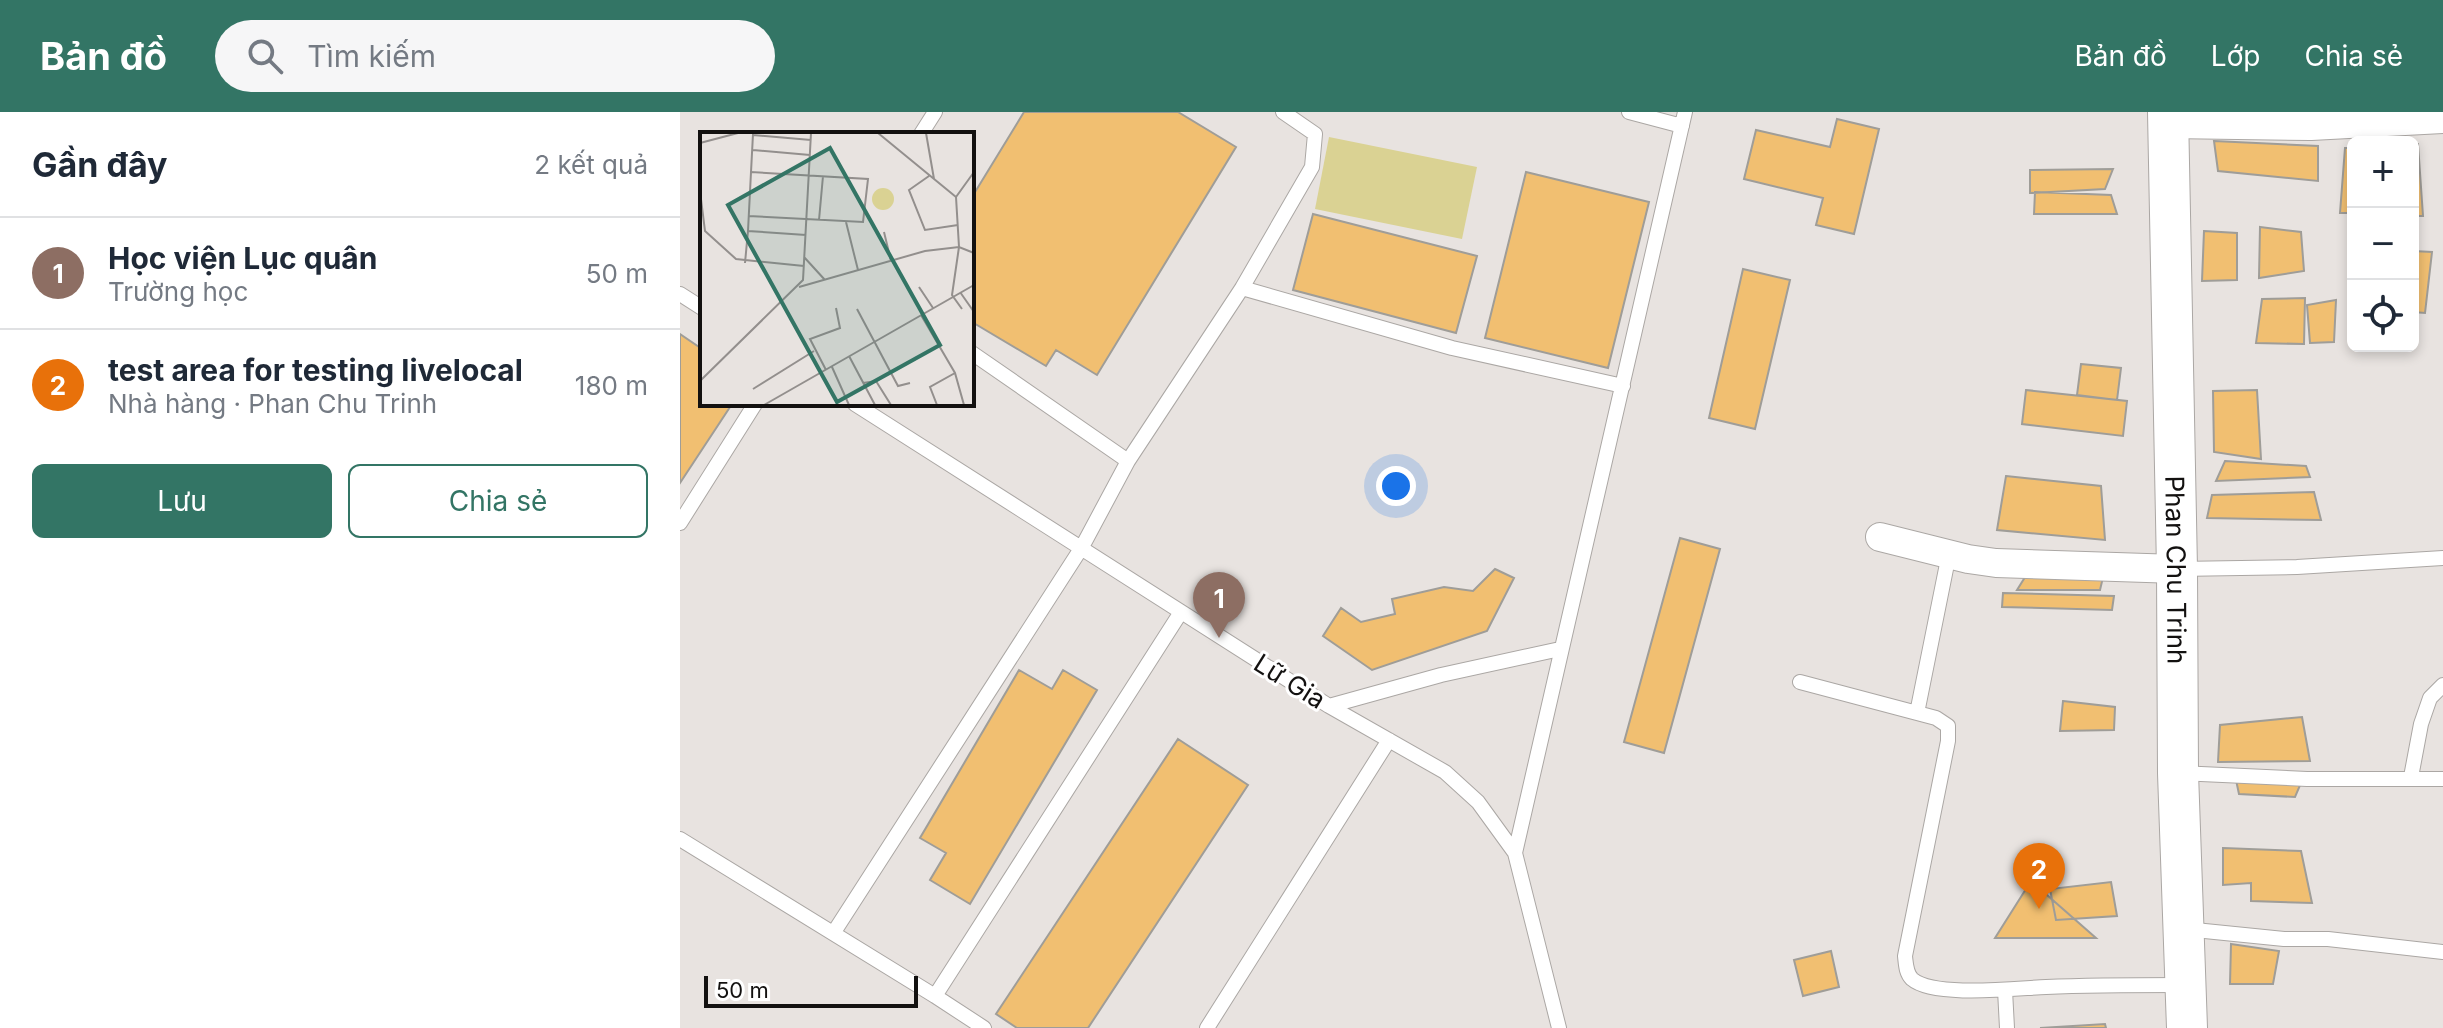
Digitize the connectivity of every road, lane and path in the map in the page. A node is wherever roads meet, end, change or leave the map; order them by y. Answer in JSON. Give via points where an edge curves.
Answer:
{"nodes":[{"id":1,"x":935,"y":112,"type":"edge"},
{"id":2,"x":1283,"y":112,"type":"edge"},
{"id":3,"x":1629,"y":112,"type":"edge"},
{"id":4,"x":2169,"y":118,"type":"edge"},
{"id":5,"x":1683,"y":119,"type":"edge"},
{"id":6,"x":2443,"y":119,"type":"edge"},
{"id":7,"x":922,"y":132,"type":"edge"},
{"id":8,"x":1242,"y":288,"type":"junction"},
{"id":9,"x":680,"y":294,"type":"edge"},
{"id":10,"x":700,"y":307,"type":"edge"},
{"id":11,"x":974,"y":354,"type":"edge"},
{"id":12,"x":1623,"y":386,"type":"junction"},
{"id":13,"x":754,"y":406,"type":"edge"},
{"id":14,"x":858,"y":406,"type":"edge"},
{"id":15,"x":1128,"y":461,"type":"junction"},
{"id":16,"x":680,"y":523,"type":"edge"},
{"id":17,"x":1880,"y":537,"type":"dead end"},
{"id":18,"x":1082,"y":547,"type":"junction"},
{"id":19,"x":1949,"y":554,"type":"junction"},
{"id":20,"x":2443,"y":558,"type":"edge"},
{"id":21,"x":2177,"y":569,"type":"junction"},
{"id":22,"x":1181,"y":612,"type":"junction"},
{"id":23,"x":1560,"y":649,"type":"junction"},
{"id":24,"x":1800,"y":682,"type":"dead end"},
{"id":25,"x":2443,"y":685,"type":"edge"},
{"id":26,"x":1329,"y":706,"type":"junction"},
{"id":27,"x":1917,"y":713,"type":"junction"},
{"id":28,"x":1389,"y":740,"type":"junction"},
{"id":29,"x":2178,"y":773,"type":"junction"},
{"id":30,"x":2411,"y":777,"type":"junction"},
{"id":31,"x":2443,"y":779,"type":"edge"},
{"id":32,"x":680,"y":839,"type":"edge"},
{"id":33,"x":1515,"y":853,"type":"junction"},
{"id":34,"x":2184,"y":929,"type":"junction"},
{"id":35,"x":834,"y":932,"type":"junction"},
{"id":36,"x":2443,"y":952,"type":"edge"},
{"id":37,"x":2187,"y":985,"type":"junction"},
{"id":38,"x":2005,"y":990,"type":"junction"},
{"id":39,"x":935,"y":996,"type":"junction"},
{"id":40,"x":984,"y":1028,"type":"edge"},
{"id":41,"x":1207,"y":1028,"type":"edge"},
{"id":42,"x":1559,"y":1028,"type":"edge"},
{"id":43,"x":2007,"y":1028,"type":"edge"},
{"id":44,"x":2187,"y":1028,"type":"edge"}],
"edges":[{"from":1,"to":7,"type":"lane"},
{"from":2,"to":8,"type":"lane","via":[[1315,134],[1312,167]]},
{"from":3,"to":5,"type":"lane"},
{"from":4,"to":6,"type":"street","via":[[2311,126]]},
{"from":4,"to":21,"type":"main road","name":"Phan Chu Trinh"},
{"from":5,"to":12,"type":"lane"},
{"from":8,"to":12,"type":"lane","via":[[1452,348]]},
{"from":8,"to":15,"type":"lane"},
{"from":9,"to":10,"type":"lane"},
{"from":11,"to":15,"type":"lane"},
{"from":12,"to":23,"type":"lane"},
{"from":13,"to":16,"type":"lane"},
{"from":14,"to":18,"type":"lane","name":"Lữ Gia"},
{"from":15,"to":18,"type":"lane"},
{"from":17,"to":19,"type":"street"},
{"from":18,"to":22,"type":"lane","name":"Lữ Gia"},
{"from":18,"to":35,"type":"lane"},
{"from":19,"to":21,"type":"street","via":[[1996,563]]},
{"from":19,"to":27,"type":"lane"},
{"from":20,"to":21,"type":"lane"},
{"from":21,"to":29,"type":"main road","name":"Phan Chu Trinh"},
{"from":22,"to":26,"type":"lane","name":"Lữ Gia"},
{"from":22,"to":39,"type":"lane"},
{"from":23,"to":26,"type":"lane"},
{"from":23,"to":33,"type":"lane"},
{"from":24,"to":27,"type":"lane"},
{"from":25,"to":30,"type":"lane","via":[[2430,698]]},
{"from":26,"to":28,"type":"lane","name":"Lữ Gia"},
{"from":27,"to":38,"type":"lane","via":[[1936,718],[1949,731],[1906,970],[1926,986]]},
{"from":28,"to":33,"type":"lane","name":"Lữ Gia","via":[[1445,772],[1478,802]]},
{"from":28,"to":41,"type":"lane"},
{"from":29,"to":30,"type":"lane"},
{"from":29,"to":34,"type":"main road","name":"Phan Chu Trinh"},
{"from":30,"to":31,"type":"lane"},
{"from":32,"to":35,"type":"lane"},
{"from":33,"to":42,"type":"lane","name":"Lữ Gia"},
{"from":34,"to":36,"type":"lane"},
{"from":34,"to":37,"type":"main road","name":"Phan Chu Trinh"},
{"from":35,"to":39,"type":"lane"},
{"from":37,"to":38,"type":"lane"},
{"from":37,"to":44,"type":"main road","name":"Phan Chu Trinh"},
{"from":38,"to":43,"type":"lane"},
{"from":39,"to":40,"type":"lane"}]}
